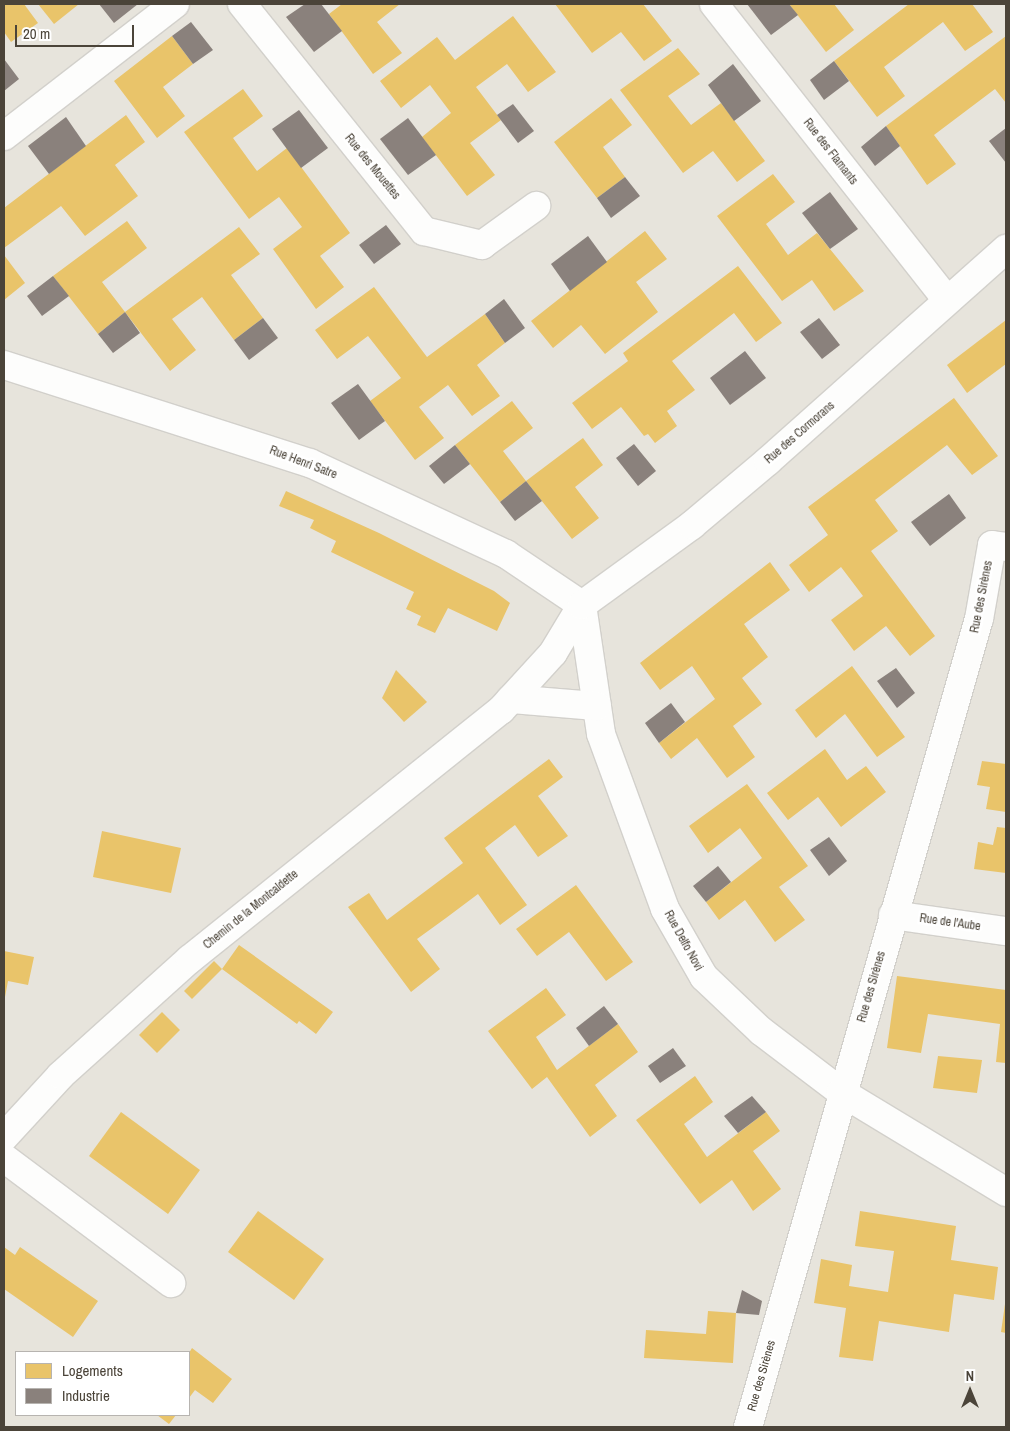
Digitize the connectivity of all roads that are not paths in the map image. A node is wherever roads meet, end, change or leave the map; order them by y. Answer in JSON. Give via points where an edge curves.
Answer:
{"nodes":[{"id":1,"x":175,"y":4,"type":"edge"},
{"id":2,"x":242,"y":4,"type":"edge"},
{"id":3,"x":714,"y":4,"type":"edge"},
{"id":4,"x":4,"y":136,"type":"edge"},
{"id":5,"x":536,"y":206,"type":"dead end"},
{"id":6,"x":1006,"y":249,"type":"edge"},
{"id":7,"x":946,"y":299,"type":"junction"},
{"id":8,"x":4,"y":365,"type":"edge"},
{"id":9,"x":999,"y":546,"type":"edge"},
{"id":10,"x":582,"y":605,"type":"junction"},
{"id":11,"x":511,"y":699,"type":"junction"},
{"id":12,"x":597,"y":706,"type":"junction"},
{"id":13,"x":893,"y":915,"type":"junction"},
{"id":14,"x":1006,"y":931,"type":"edge"},
{"id":15,"x":841,"y":1092,"type":"junction"},
{"id":16,"x":4,"y":1137,"type":"edge"},
{"id":17,"x":4,"y":1158,"type":"edge"},
{"id":18,"x":1006,"y":1192,"type":"edge"},
{"id":19,"x":172,"y":1283,"type":"dead end"},
{"id":20,"x":748,"y":1427,"type":"edge"}],
"edges":[{"from":1,"to":4,"type":"street"},
{"from":2,"to":5,"type":"street","name":"Rue des Mouettes","via":[[424,231],[482,245]]},
{"from":3,"to":7,"type":"street","name":"Rue des Flamants"},
{"from":6,"to":7,"type":"street","name":"Rue des Cormorans"},
{"from":7,"to":10,"type":"street","name":"Rue des Cormorans","via":[[851,389],[730,493]]},
{"from":8,"to":10,"type":"street","name":"Rue Henri Satre","via":[[310,463],[506,554]]},
{"from":9,"to":13,"type":"street","name":"Rue des Sirènes"},
{"from":10,"to":11,"type":"street","name":"Chemin de la Montcaldette","via":[[553,653]]},
{"from":10,"to":12,"type":"street","name":"Rue Delfo Novi"},
{"from":11,"to":12,"type":"street"},
{"from":11,"to":16,"type":"street","name":"Chemin de la Montcaldette","via":[[190,959],[62,1075]]},
{"from":12,"to":15,"type":"street","name":"Rue Delfo Novi","via":[[600,734],[665,909],[704,977],[761,1031]]},
{"from":13,"to":14,"type":"street","name":"Rue de l'Aube"},
{"from":13,"to":15,"type":"street","name":"Rue des Sirènes"},
{"from":15,"to":18,"type":"street","name":"Rue Delfo Novi"},
{"from":15,"to":20,"type":"street","name":"Rue des Sirènes"},
{"from":17,"to":19,"type":"street"}]}
